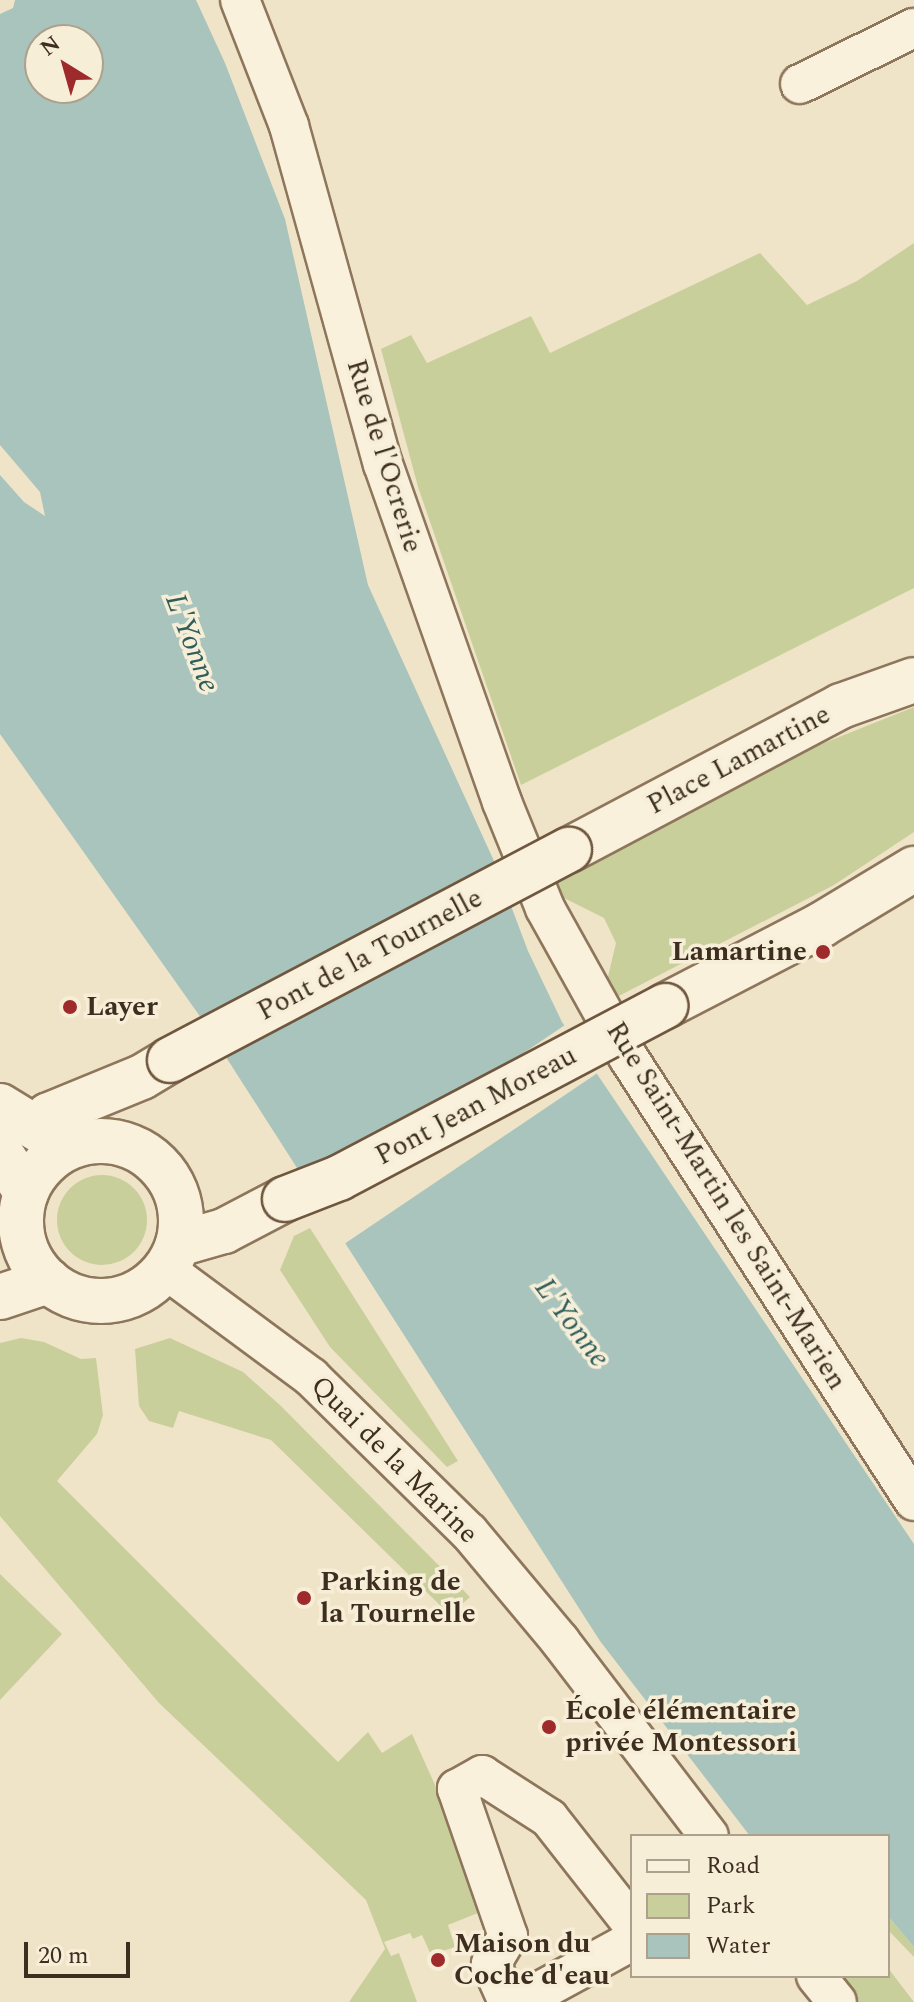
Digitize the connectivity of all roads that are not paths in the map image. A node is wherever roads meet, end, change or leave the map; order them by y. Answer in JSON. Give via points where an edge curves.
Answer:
{"nodes":[{"id":1,"x":240,"y":0,"type":"edge"},
{"id":2,"x":914,"y":28,"type":"edge"},
{"id":3,"x":800,"y":84,"type":"dead end"},
{"id":4,"x":914,"y":680,"type":"edge"},
{"id":5,"x":569,"y":850,"type":"joint"},
{"id":6,"x":914,"y":869,"type":"edge"},
{"id":7,"x":545,"y":908,"type":"joint"},
{"id":8,"x":156,"y":1068,"type":"junction"},
{"id":9,"x":34,"y":1127,"type":"edge"},
{"id":10,"x":113,"y":1141,"type":"junction"},
{"id":11,"x":0,"y":1152,"type":"edge"},
{"id":12,"x":26,"y":1192,"type":"junction"},
{"id":13,"x":11,"y":1247,"type":"edge"},
{"id":14,"x":172,"y":1256,"type":"junction"},
{"id":15,"x":48,"y":1281,"type":"junction"},
{"id":16,"x":0,"y":1297,"type":"edge"},
{"id":17,"x":914,"y":1501,"type":"edge"},
{"id":18,"x":707,"y":1834,"type":"edge"},
{"id":19,"x":630,"y":1921,"type":"edge"},
{"id":20,"x":630,"y":1942,"type":"edge"},
{"id":21,"x":818,"y":1978,"type":"edge"},
{"id":22,"x":508,"y":2002,"type":"edge"},
{"id":23,"x":520,"y":2002,"type":"edge"},
{"id":24,"x":837,"y":2002,"type":"edge"}],
"edges":[{"from":1,"to":7,"type":"street","name":"Rue de l'Ocrerie","via":[[289,126],[383,464],[510,825]]},
{"from":2,"to":3,"type":"street"},
{"from":4,"to":5,"type":"main road","name":"Place Lamartine","via":[[841,706]]},
{"from":5,"to":8,"type":"main road","name":"Pont de la Tournelle","bridge":true},
{"from":6,"to":14,"type":"main road","name":"Pont Jean Moreau","bridge":true,"via":[[821,925],[339,1178]]},
{"from":7,"to":17,"type":"street","name":"Rue Saint-Martin les Saint-Marien","via":[[628,1057]]},
{"from":8,"to":9,"type":"main road","name":"Pont de la Tournelle","via":[[49,1115]]},
{"from":8,"to":10,"type":"main road","via":[[125,1100]]},
{"from":9,"to":10,"type":"main road","via":[[90,1141]]},
{"from":9,"to":12,"type":"main road","via":[[35,1173]]},
{"from":10,"to":14,"type":"main road","via":[[145,1154],[169,1177],[181,1221]]},
{"from":11,"to":12,"type":"main road"},
{"from":12,"to":13,"type":"main road"},
{"from":13,"to":15,"type":"main road"},
{"from":14,"to":15,"type":"main road","via":[[139,1292],[105,1301],[75,1297]]},
{"from":14,"to":18,"type":"street","name":"Quai de la Marine","via":[[311,1377],[469,1532]]},
{"from":15,"to":16,"type":"main road"},
{"from":19,"to":22,"type":"street","via":[[549,1818],[482,1775],[457,1789],[508,1936],[491,1964]]},
{"from":20,"to":23,"type":"street"},
{"from":21,"to":24,"type":"street"}]}
